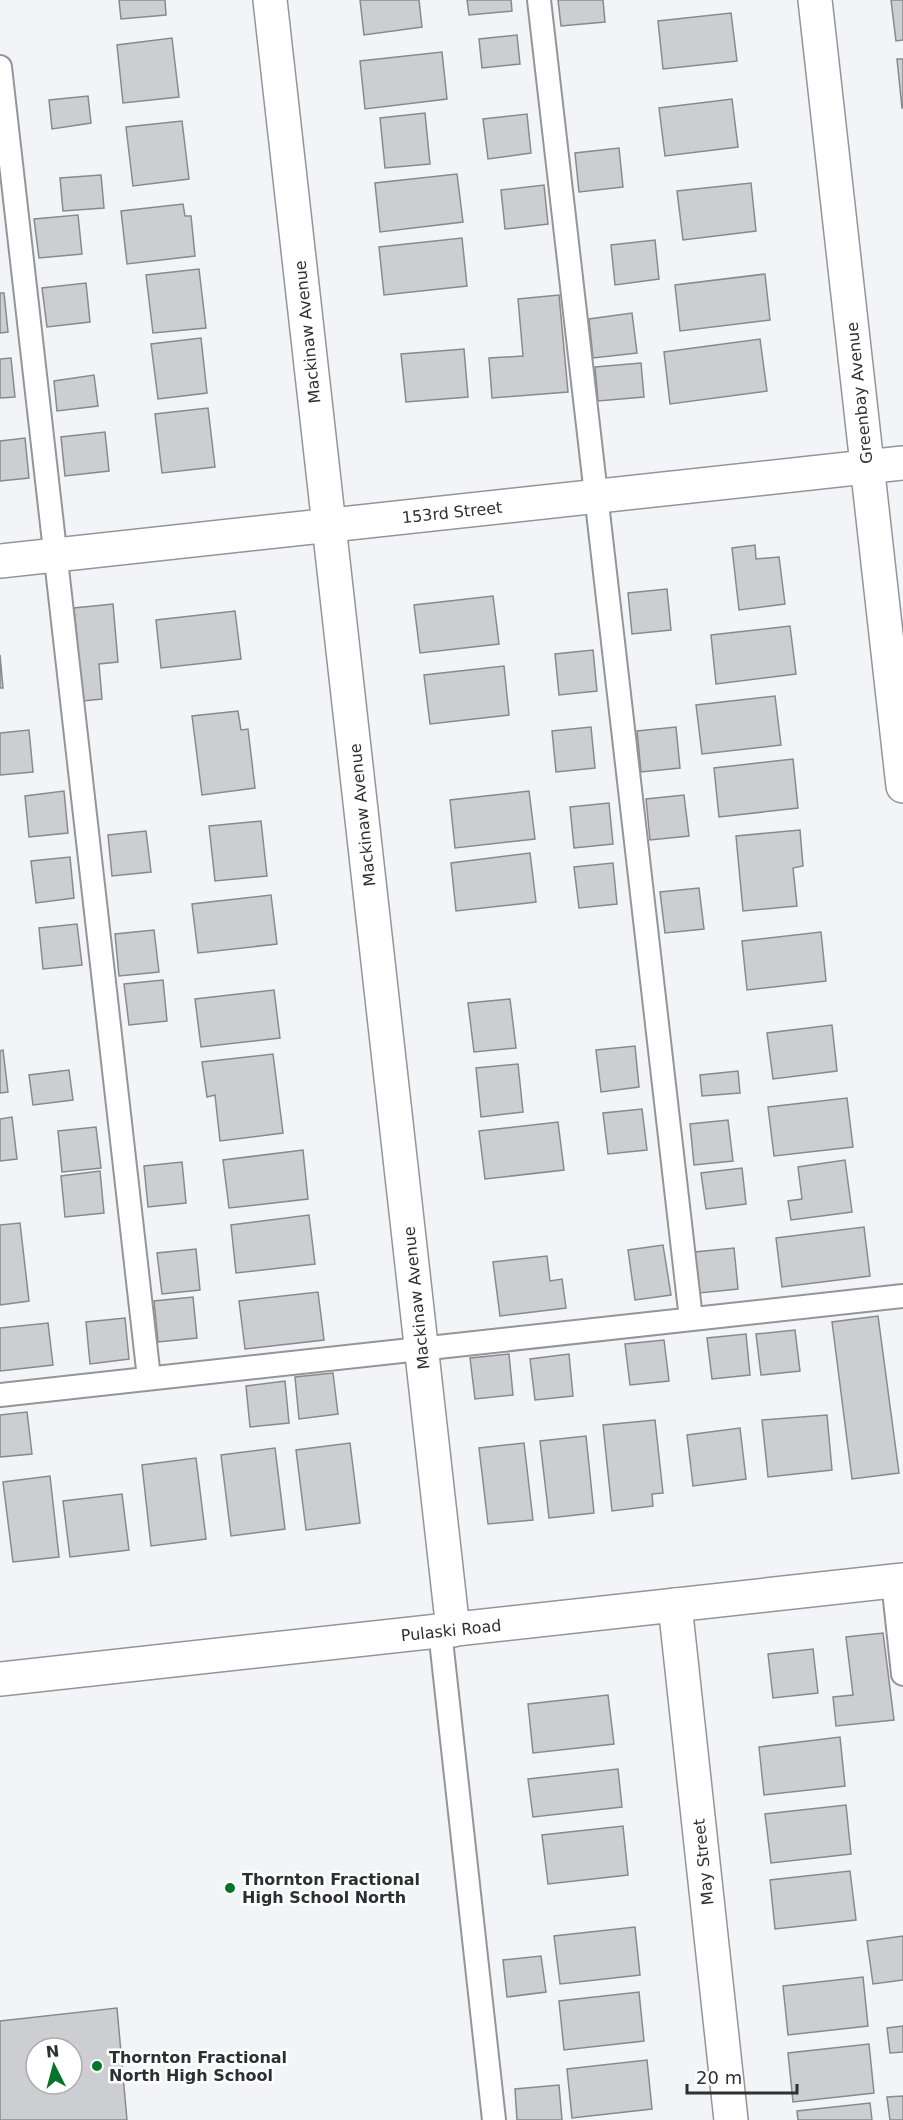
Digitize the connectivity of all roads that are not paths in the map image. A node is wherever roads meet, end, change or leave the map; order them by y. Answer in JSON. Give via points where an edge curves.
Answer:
{"nodes":[{"id":1,"x":270,"y":0,"type":"edge"},
{"id":2,"x":539,"y":0,"type":"edge"},
{"id":3,"x":816,"y":0,"type":"edge"},
{"id":4,"x":0,"y":67,"type":"edge"},
{"id":5,"x":903,"y":463,"type":"edge"},
{"id":6,"x":867,"y":467,"type":"junction"},
{"id":7,"x":595,"y":496,"type":"junction"},
{"id":8,"x":329,"y":526,"type":"junction"},
{"id":9,"x":55,"y":555,"type":"junction"},
{"id":10,"x":0,"y":561,"type":"edge"},
{"id":11,"x":903,"y":786,"type":"edge"},
{"id":12,"x":903,"y":1296,"type":"edge"},
{"id":13,"x":691,"y":1319,"type":"junction"},
{"id":14,"x":422,"y":1348,"type":"junction"},
{"id":15,"x":149,"y":1378,"type":"junction"},
{"id":16,"x":0,"y":1395,"type":"edge"},
{"id":17,"x":898,"y":1581,"type":"edge"},
{"id":18,"x":675,"y":1605,"type":"junction"},
{"id":19,"x":447,"y":1630,"type":"junction"},
{"id":20,"x":903,"y":1674,"type":"edge"},
{"id":21,"x":0,"y":1679,"type":"edge"},
{"id":22,"x":494,"y":2120,"type":"edge"},
{"id":23,"x":730,"y":2120,"type":"edge"}],
"edges":[{"from":1,"to":8,"type":"street","name":"Mackinaw Avenue"},
{"from":2,"to":7,"type":"lane"},
{"from":3,"to":6,"type":"street","name":"Greenbay Avenue"},
{"from":4,"to":9,"type":"lane"},
{"from":5,"to":6,"type":"street","name":"153rd Street"},
{"from":6,"to":7,"type":"street","name":"153rd Street"},
{"from":6,"to":11,"type":"street","name":"Greenbay Avenue"},
{"from":7,"to":8,"type":"street","name":"153rd Street"},
{"from":7,"to":13,"type":"lane"},
{"from":8,"to":9,"type":"street","name":"153rd Street"},
{"from":8,"to":14,"type":"street","name":"Mackinaw Avenue"},
{"from":9,"to":10,"type":"street","name":"153rd Street"},
{"from":9,"to":15,"type":"lane"},
{"from":12,"to":13,"type":"lane"},
{"from":13,"to":14,"type":"lane"},
{"from":14,"to":15,"type":"lane"},
{"from":14,"to":19,"type":"street","name":"Mackinaw Avenue"},
{"from":15,"to":16,"type":"lane"},
{"from":17,"to":18,"type":"street","name":"Pulaski Road"},
{"from":17,"to":20,"type":"lane"},
{"from":18,"to":19,"type":"street","name":"Pulaski Road"},
{"from":18,"to":23,"type":"street","name":"May Street"},
{"from":19,"to":21,"type":"street","name":"Pulaski Road"},
{"from":19,"to":22,"type":"lane"}]}
